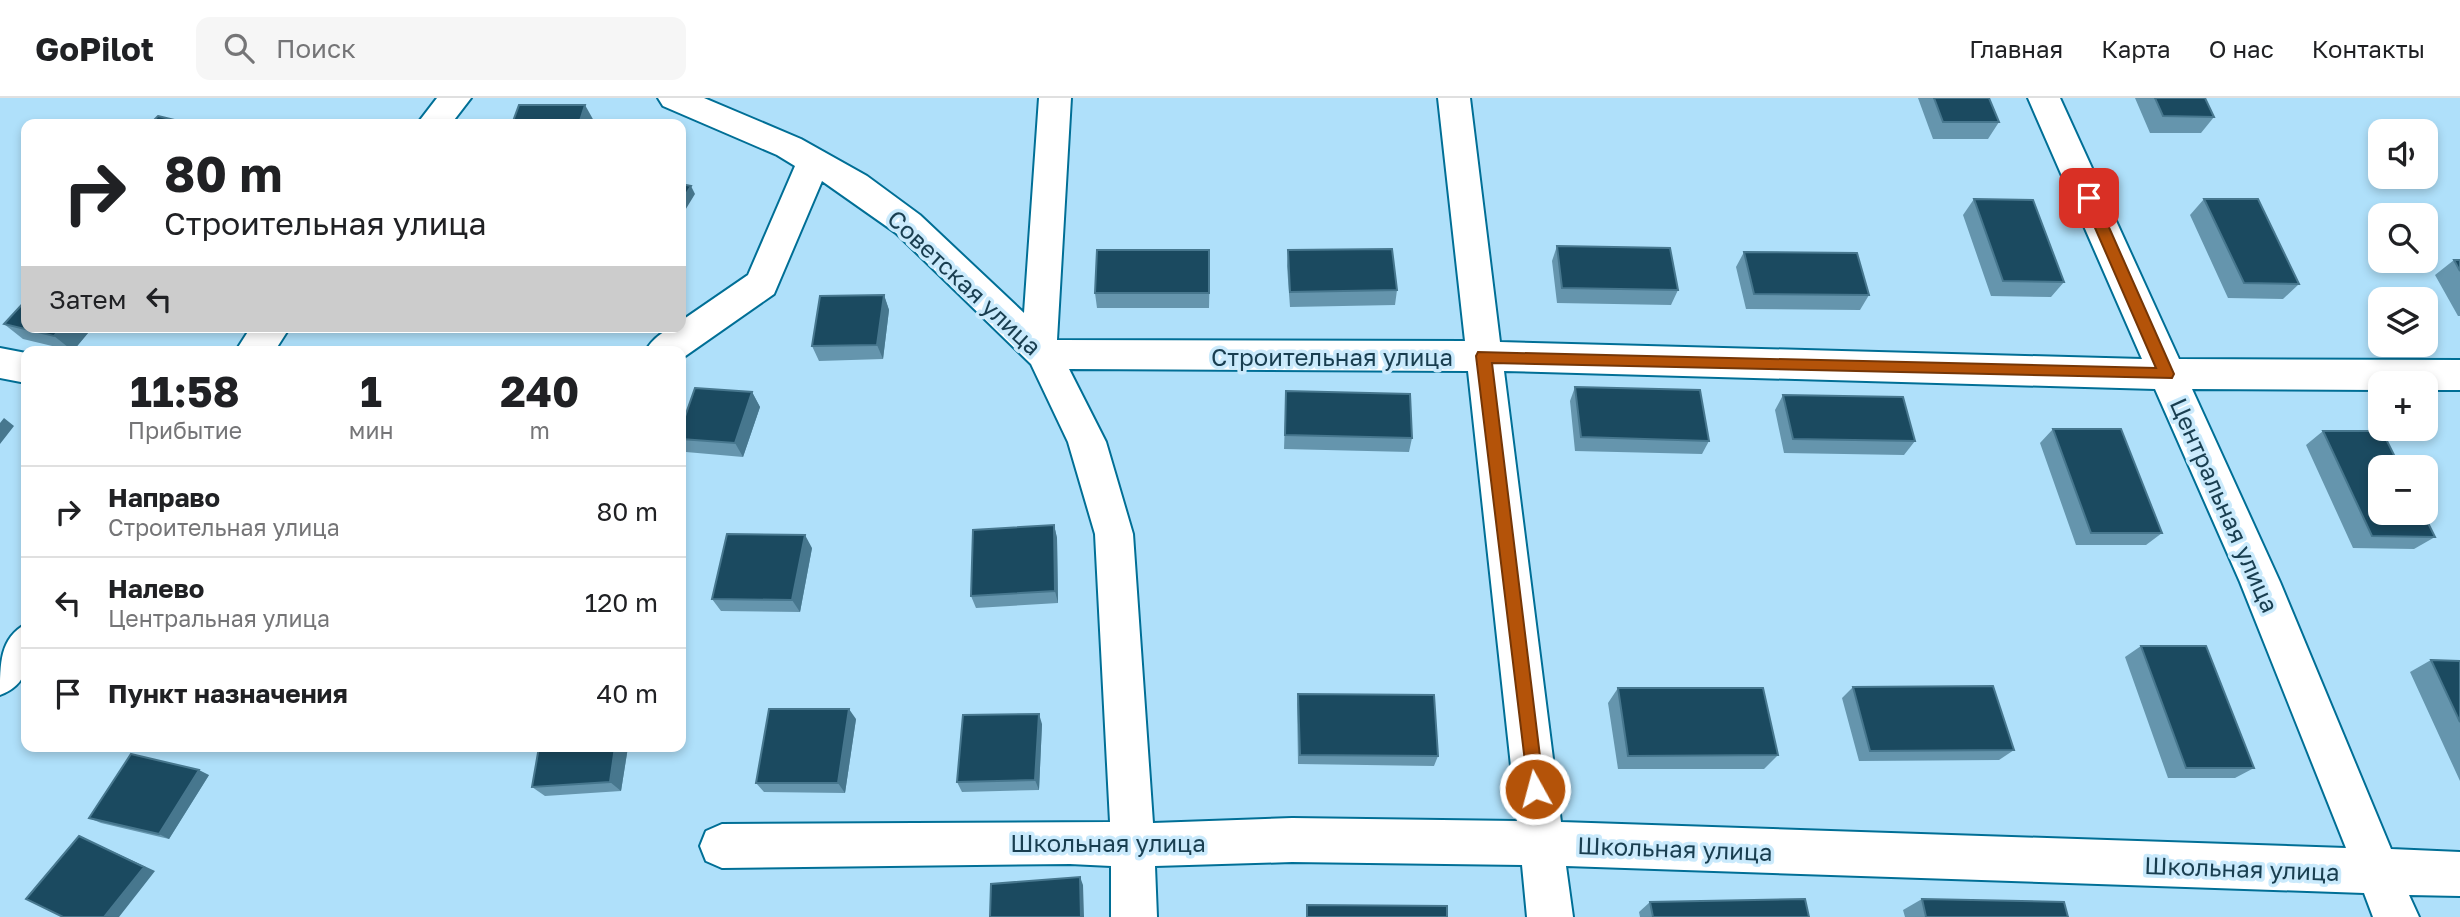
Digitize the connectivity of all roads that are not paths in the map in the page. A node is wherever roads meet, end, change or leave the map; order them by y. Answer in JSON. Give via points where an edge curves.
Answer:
{"nodes":[{"id":1,"x":455,"y":98,"type":"edge"},
{"id":2,"x":674,"y":98,"type":"edge"},
{"id":3,"x":1055,"y":98,"type":"edge"},
{"id":4,"x":1454,"y":98,"type":"edge"},
{"id":5,"x":2044,"y":98,"type":"edge"},
{"id":6,"x":437,"y":119,"type":"edge"},
{"id":7,"x":814,"y":161,"type":"junction"},
{"id":8,"x":672,"y":346,"type":"edge"},
{"id":9,"x":1041,"y":352,"type":"junction"},
{"id":10,"x":1484,"y":356,"type":"junction"},
{"id":11,"x":0,"y":363,"type":"edge"},
{"id":12,"x":21,"y":367,"type":"edge"},
{"id":13,"x":2166,"y":374,"type":"junction"},
{"id":14,"x":2460,"y":375,"type":"edge"},
{"id":15,"x":21,"y":650,"type":"edge"},
{"id":16,"x":0,"y":676,"type":"edge"},
{"id":17,"x":1541,"y":843,"type":"junction"},
{"id":18,"x":1133,"y":845,"type":"junction"},
{"id":19,"x":722,"y":846,"type":"dead end"},
{"id":20,"x":2376,"y":872,"type":"junction"},
{"id":21,"x":2460,"y":874,"type":"edge"},
{"id":22,"x":1134,"y":917,"type":"edge"},
{"id":23,"x":1550,"y":917,"type":"edge"},
{"id":24,"x":2396,"y":917,"type":"edge"}],
"edges":[{"from":1,"to":6,"type":"street"},
{"from":2,"to":7,"type":"street","name":"Советская улица"},
{"from":3,"to":9,"type":"street"},
{"from":4,"to":10,"type":"street"},
{"from":5,"to":13,"type":"street","name":"Центральная улица"},
{"from":7,"to":8,"type":"street","via":[[762,284]]},
{"from":7,"to":9,"type":"street","name":"Советская улица","via":[[908,224]]},
{"from":9,"to":10,"type":"street","name":"Строительная улица"},
{"from":9,"to":18,"type":"street","name":"Советская улица","via":[[1087,442],[1114,534]]},
{"from":10,"to":13,"type":"street","name":"Строительная улица"},
{"from":10,"to":17,"type":"street"},
{"from":11,"to":12,"type":"street"},
{"from":13,"to":14,"type":"street","name":"Строительная улица"},
{"from":13,"to":20,"type":"street","name":"Центральная улица","via":[[2260,582]]},
{"from":15,"to":16,"type":"street"},
{"from":17,"to":18,"type":"street","name":"Школьная улица","via":[[1292,840]]},
{"from":17,"to":20,"type":"street","name":"Школьная улица"},
{"from":17,"to":23,"type":"street"},
{"from":18,"to":19,"type":"street","name":"Школьная улица"},
{"from":18,"to":22,"type":"street","name":"Советская улица"},
{"from":20,"to":21,"type":"street","name":"Школьная улица"},
{"from":20,"to":24,"type":"street","name":"Центральная улица"}]}
